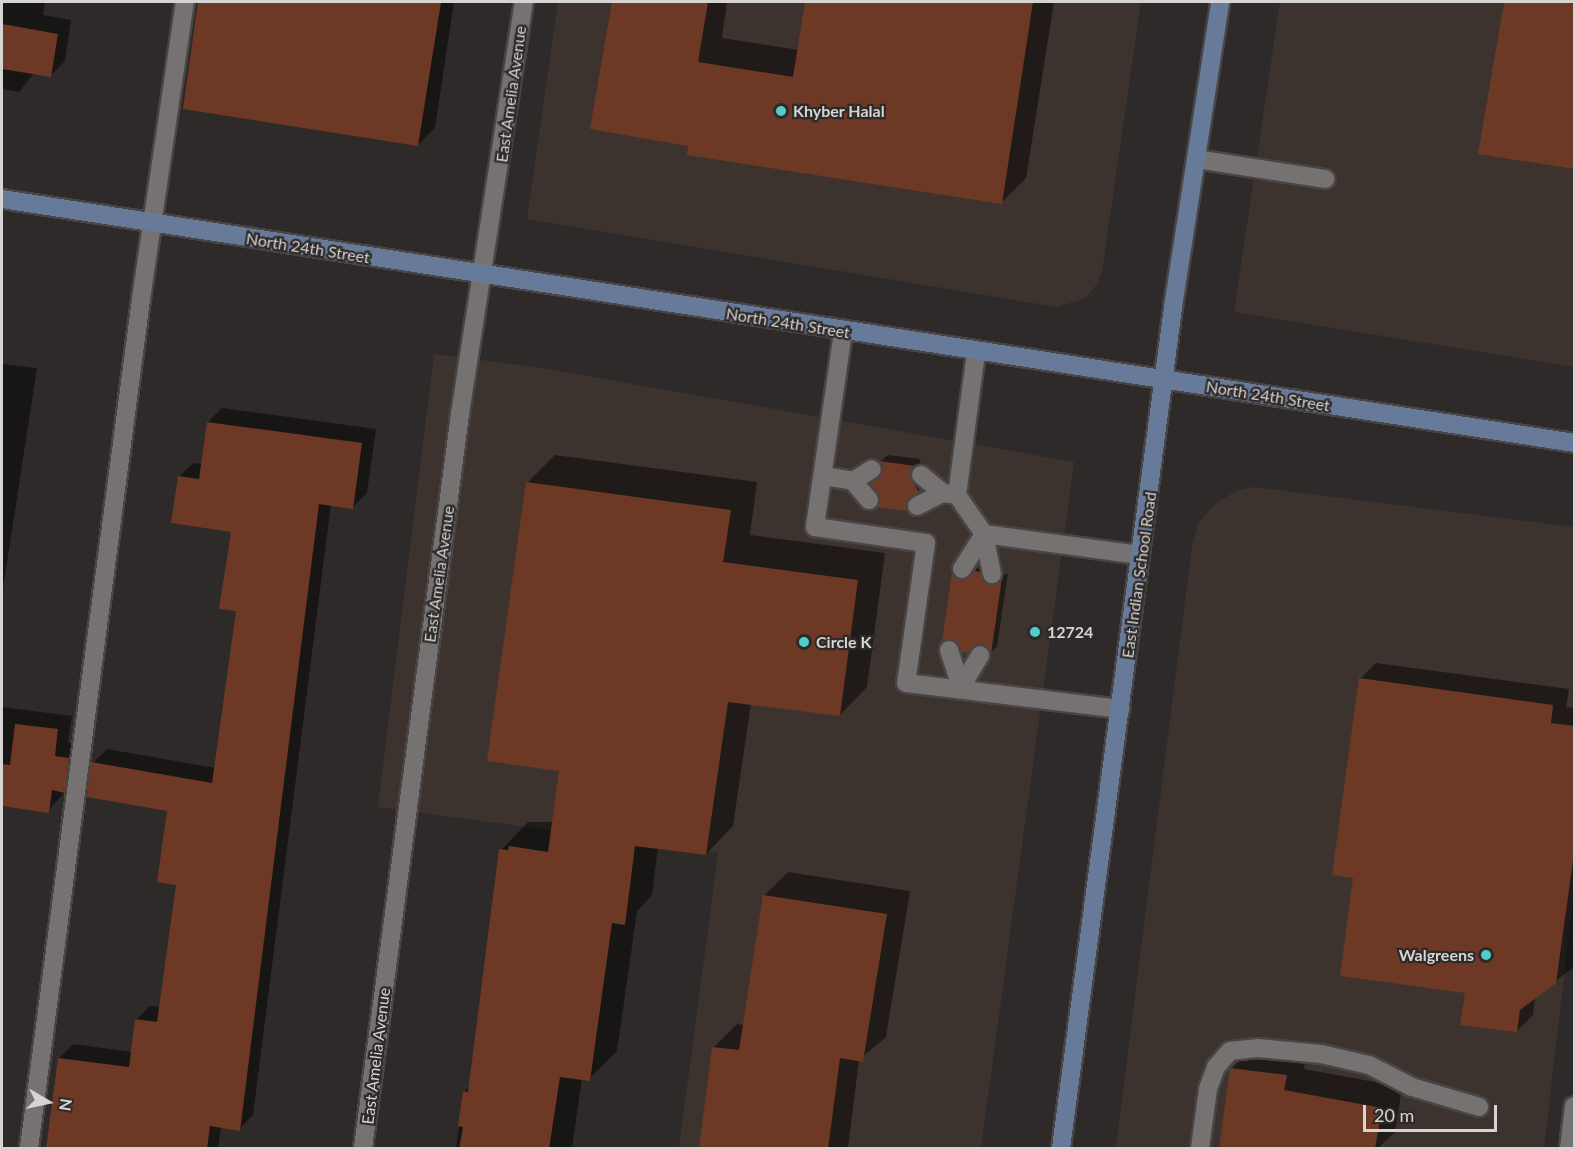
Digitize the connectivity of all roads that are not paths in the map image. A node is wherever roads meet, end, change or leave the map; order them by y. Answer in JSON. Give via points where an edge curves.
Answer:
{"nodes":[{"id":1,"x":185,"y":2,"type":"edge"},
{"id":2,"x":524,"y":2,"type":"edge"},
{"id":3,"x":1220,"y":2,"type":"edge"},
{"id":4,"x":1196,"y":159,"type":"junction"},
{"id":5,"x":1325,"y":179,"type":"dead end"},
{"id":6,"x":2,"y":199,"type":"edge"},
{"id":7,"x":152,"y":223,"type":"junction"},
{"id":8,"x":483,"y":275,"type":"junction"},
{"id":9,"x":843,"y":332,"type":"junction"},
{"id":10,"x":976,"y":352,"type":"junction"},
{"id":11,"x":1165,"y":380,"type":"junction"},
{"id":12,"x":1575,"y":443,"type":"edge"},
{"id":13,"x":872,"y":469,"type":"dead end"},
{"id":14,"x":921,"y":475,"type":"dead end"},
{"id":15,"x":823,"y":476,"type":"junction"},
{"id":16,"x":854,"y":481,"type":"junction"},
{"id":17,"x":950,"y":494,"type":"junction"},
{"id":18,"x":869,"y":500,"type":"dead end"},
{"id":19,"x":917,"y":506,"type":"dead end"},
{"id":20,"x":984,"y":534,"type":"junction"},
{"id":21,"x":1140,"y":555,"type":"junction"},
{"id":22,"x":962,"y":570,"type":"dead end"},
{"id":23,"x":992,"y":574,"type":"dead end"},
{"id":24,"x":949,"y":650,"type":"dead end"},
{"id":25,"x":980,"y":655,"type":"dead end"},
{"id":26,"x":961,"y":687,"type":"junction"},
{"id":27,"x":1120,"y":710,"type":"junction"},
{"id":28,"x":1575,"y":1106,"type":"edge"},
{"id":29,"x":1479,"y":1107,"type":"dead end"},
{"id":30,"x":29,"y":1149,"type":"edge"},
{"id":31,"x":363,"y":1149,"type":"edge"},
{"id":32,"x":1061,"y":1149,"type":"edge"},
{"id":33,"x":1200,"y":1149,"type":"edge"},
{"id":34,"x":1569,"y":1149,"type":"edge"}],
"edges":[{"from":1,"to":7,"type":"street"},
{"from":2,"to":8,"type":"street","name":"East Amelia Avenue"},
{"from":3,"to":4,"type":"main road","name":"East Indian School Road"},
{"from":4,"to":5,"type":"street"},
{"from":4,"to":11,"type":"main road","name":"East Indian School Road"},
{"from":6,"to":7,"type":"main road","name":"North 24th Street"},
{"from":7,"to":8,"type":"main road","name":"North 24th Street"},
{"from":7,"to":30,"type":"street"},
{"from":8,"to":9,"type":"main road","name":"North 24th Street"},
{"from":8,"to":31,"type":"street","name":"East Amelia Avenue","via":[[460,414]]},
{"from":9,"to":10,"type":"main road","name":"North 24th Street"},
{"from":9,"to":15,"type":"street"},
{"from":10,"to":11,"type":"main road","name":"North 24th Street"},
{"from":10,"to":17,"type":"street"},
{"from":11,"to":12,"type":"main road","name":"North 24th Street"},
{"from":11,"to":21,"type":"main road","name":"East Indian School Road"},
{"from":13,"to":16,"type":"street"},
{"from":14,"to":17,"type":"street"},
{"from":15,"to":16,"type":"street"},
{"from":15,"to":26,"type":"street","via":[[815,527],[926,543],[906,682]]},
{"from":16,"to":18,"type":"street"},
{"from":17,"to":19,"type":"street"},
{"from":17,"to":20,"type":"street"},
{"from":20,"to":21,"type":"street"},
{"from":20,"to":22,"type":"street"},
{"from":20,"to":23,"type":"street"},
{"from":21,"to":27,"type":"main road","name":"East Indian School Road"},
{"from":24,"to":26,"type":"street"},
{"from":25,"to":26,"type":"street"},
{"from":26,"to":27,"type":"street"},
{"from":27,"to":32,"type":"main road","name":"East Indian School Road"},
{"from":28,"to":34,"type":"street"},
{"from":29,"to":33,"type":"street","via":[[1412,1086],[1359,1062],[1258,1048],[1230,1051],[1216,1067],[1209,1089]]}]}
